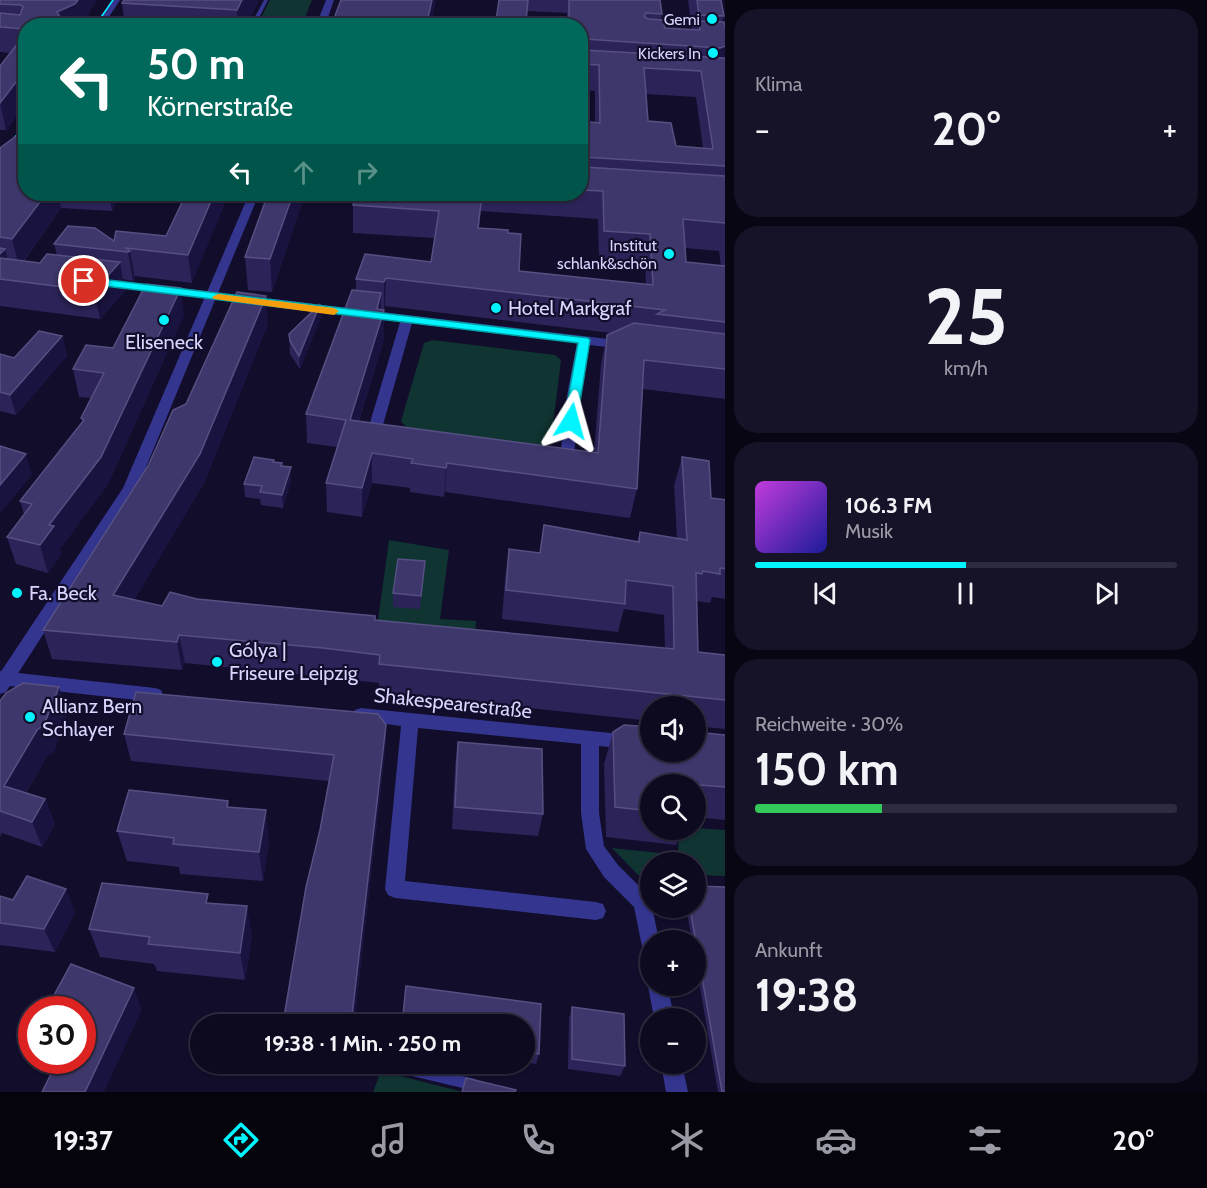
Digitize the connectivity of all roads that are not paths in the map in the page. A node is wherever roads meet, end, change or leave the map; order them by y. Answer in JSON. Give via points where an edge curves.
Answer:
{"nodes":[{"id":1,"x":116,"y":0,"type":"edge"},
{"id":2,"x":266,"y":0,"type":"edge"},
{"id":3,"x":330,"y":0,"type":"edge"},
{"id":4,"x":104,"y":18,"type":"edge"},
{"id":5,"x":256,"y":18,"type":"edge"},
{"id":6,"x":323,"y":18,"type":"edge"},
{"id":7,"x":18,"y":137,"type":"edge"},
{"id":8,"x":9,"y":150,"type":"edge"},
{"id":9,"x":0,"y":160,"type":"edge"},
{"id":10,"x":251,"y":201,"type":"edge"},
{"id":11,"x":96,"y":282,"type":"edge"},
{"id":12,"x":212,"y":296,"type":"junction"},
{"id":13,"x":407,"y":320,"type":"junction"},
{"id":14,"x":584,"y":340,"type":"junction"},
{"id":15,"x":643,"y":348,"type":"edge"},
{"id":16,"x":395,"y":439,"type":"edge"},
{"id":17,"x":542,"y":460,"type":"edge"},
{"id":18,"x":1,"y":682,"type":"edge"},
{"id":19,"x":168,"y":696,"type":"edge"},
{"id":20,"x":343,"y":713,"type":"edge"},
{"id":21,"x":410,"y":720,"type":"junction"},
{"id":22,"x":590,"y":738,"type":"junction"},
{"id":23,"x":640,"y":743,"type":"edge"},
{"id":24,"x":596,"y":911,"type":"dead end"},
{"id":25,"x":648,"y":930,"type":"edge"},
{"id":26,"x":428,"y":1074,"type":"edge"},
{"id":27,"x":674,"y":1074,"type":"edge"},
{"id":28,"x":482,"y":1087,"type":"edge"},
{"id":29,"x":677,"y":1092,"type":"edge"}],
"edges":[{"from":1,"to":4,"type":"street"},
{"from":2,"to":5,"type":"lane"},
{"from":3,"to":6,"type":"street"},
{"from":7,"to":8,"type":"street"},
{"from":8,"to":9,"type":"street"},
{"from":10,"to":12,"type":"street"},
{"from":11,"to":12,"type":"street"},
{"from":12,"to":13,"type":"street"},
{"from":12,"to":18,"type":"street","via":[[130,489]]},
{"from":13,"to":14,"type":"street"},
{"from":13,"to":16,"type":"street","via":[[373,436]]},
{"from":14,"to":15,"type":"street"},
{"from":14,"to":17,"type":"street","via":[[566,464]]},
{"from":18,"to":19,"type":"street"},
{"from":20,"to":21,"type":"street","name":"Shakespearestraße"},
{"from":21,"to":22,"type":"street","name":"Shakespearestraße"},
{"from":21,"to":24,"type":"street","via":[[394,889]]},
{"from":22,"to":23,"type":"street","name":"Shakespearestraße"},
{"from":22,"to":25,"type":"street","via":[[590,813],[595,849],[643,903]]},
{"from":26,"to":28,"type":"lane"},
{"from":27,"to":29,"type":"street"}]}
